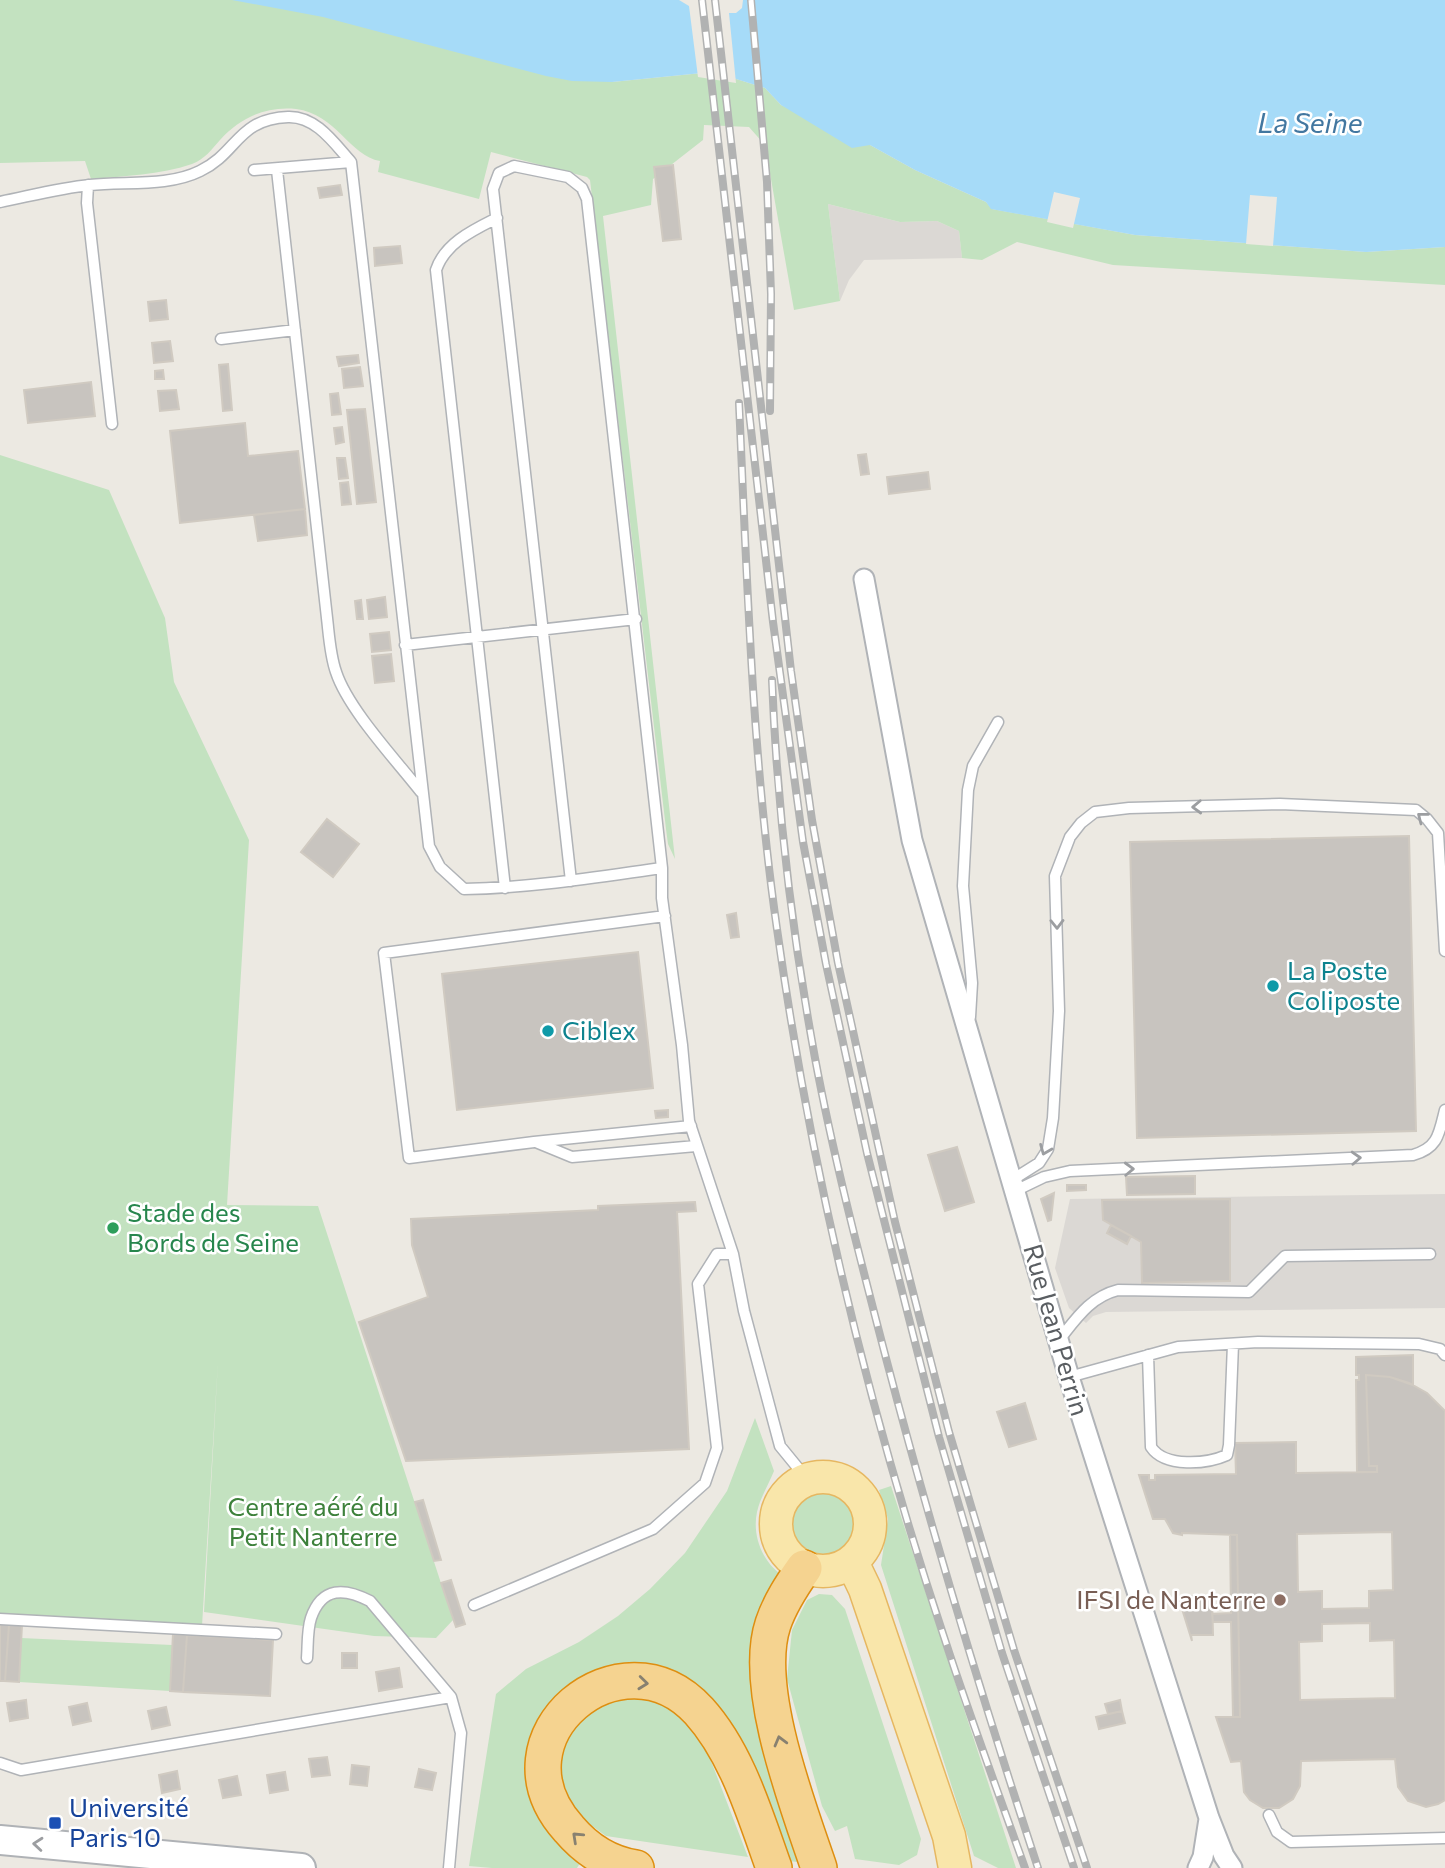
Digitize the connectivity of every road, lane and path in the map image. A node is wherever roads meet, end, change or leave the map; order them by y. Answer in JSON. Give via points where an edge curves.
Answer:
{"nodes":[{"id":1,"x":351,"y":162,"type":"junction"},
{"id":2,"x":254,"y":170,"type":"dead end"},
{"id":3,"x":277,"y":170,"type":"junction"},
{"id":4,"x":88,"y":185,"type":"junction"},
{"id":5,"x":0,"y":202,"type":"edge"},
{"id":6,"x":497,"y":218,"type":"junction"},
{"id":7,"x":295,"y":330,"type":"junction"},
{"id":8,"x":221,"y":339,"type":"dead end"},
{"id":9,"x":112,"y":424,"type":"dead end"},
{"id":10,"x":864,"y":579,"type":"dead end"},
{"id":11,"x":636,"y":619,"type":"junction"},
{"id":12,"x":543,"y":629,"type":"junction"},
{"id":13,"x":476,"y":637,"type":"junction"},
{"id":14,"x":404,"y":645,"type":"junction"},
{"id":15,"x":998,"y":722,"type":"dead end"},
{"id":16,"x":422,"y":793,"type":"junction"},
{"id":17,"x":662,"y":868,"type":"junction"},
{"id":18,"x":571,"y":881,"type":"junction"},
{"id":19,"x":505,"y":888,"type":"junction"},
{"id":20,"x":665,"y":916,"type":"junction"},
{"id":21,"x":1445,"y":951,"type":"edge"},
{"id":22,"x":968,"y":1031,"type":"junction"},
{"id":23,"x":1445,"y":1110,"type":"edge"},
{"id":24,"x":691,"y":1126,"type":"junction"},
{"id":25,"x":534,"y":1142,"type":"junction"},
{"id":26,"x":696,"y":1146,"type":"junction"},
{"id":27,"x":1014,"y":1185,"type":"junction"},
{"id":28,"x":733,"y":1254,"type":"junction"},
{"id":29,"x":1430,"y":1254,"type":"dead end"},
{"id":30,"x":1059,"y":1341,"type":"junction"},
{"id":31,"x":1233,"y":1344,"type":"junction"},
{"id":32,"x":1445,"y":1354,"type":"edge"},
{"id":33,"x":1148,"y":1356,"type":"junction"},
{"id":34,"x":1069,"y":1377,"type":"junction"},
{"id":35,"x":807,"y":1479,"type":"junction"},
{"id":36,"x":852,"y":1563,"type":"junction"},
{"id":37,"x":804,"y":1568,"type":"junction"},
{"id":38,"x":474,"y":1605,"type":"dead end"},
{"id":39,"x":0,"y":1619,"type":"edge"},
{"id":40,"x":276,"y":1633,"type":"dead end"},
{"id":41,"x":307,"y":1658,"type":"dead end"},
{"id":42,"x":451,"y":1697,"type":"junction"},
{"id":43,"x":0,"y":1763,"type":"edge"},
{"id":44,"x":1269,"y":1815,"type":"dead end"},
{"id":45,"x":1209,"y":1818,"type":"junction"},
{"id":46,"x":1445,"y":1838,"type":"edge"},
{"id":47,"x":0,"y":1840,"type":"edge"},
{"id":48,"x":770,"y":1857,"type":"edge"},
{"id":49,"x":301,"y":1868,"type":"edge"},
{"id":50,"x":449,"y":1868,"type":"edge"},
{"id":51,"x":636,"y":1868,"type":"edge"},
{"id":52,"x":820,"y":1868,"type":"edge"},
{"id":53,"x":954,"y":1868,"type":"edge"},
{"id":54,"x":1198,"y":1868,"type":"edge"},
{"id":55,"x":1232,"y":1868,"type":"edge"}],
"edges":[{"from":1,"to":3,"type":"lane"},
{"from":1,"to":4,"type":"lane","via":[[315,124],[291,117],[263,120],[245,130],[223,155],[186,178]]},
{"from":1,"to":14,"type":"lane"},
{"from":2,"to":3,"type":"lane"},
{"from":3,"to":7,"type":"lane"},
{"from":4,"to":5,"type":"lane"},
{"from":4,"to":9,"type":"lane"},
{"from":6,"to":11,"type":"lane","via":[[493,189],[499,173],[514,166],[568,177],[587,199]]},
{"from":6,"to":12,"type":"lane"},
{"from":6,"to":13,"type":"lane","via":[[450,247],[440,256],[436,270]]},
{"from":7,"to":8,"type":"lane"},
{"from":7,"to":16,"type":"lane","via":[[335,671],[357,710]]},
{"from":10,"to":22,"type":"street","name":"Rue Jean Perrin","via":[[912,839]]},
{"from":11,"to":12,"type":"lane"},
{"from":11,"to":17,"type":"lane"},
{"from":12,"to":13,"type":"lane"},
{"from":12,"to":18,"type":"lane"},
{"from":13,"to":14,"type":"lane"},
{"from":13,"to":19,"type":"lane"},
{"from":14,"to":16,"type":"lane"},
{"from":15,"to":22,"type":"lane","via":[[973,766],[968,790],[963,886],[972,983]]},
{"from":16,"to":19,"type":"lane","via":[[429,846],[440,867],[464,889]]},
{"from":17,"to":18,"type":"lane"},
{"from":17,"to":20,"type":"lane"},
{"from":18,"to":19,"type":"lane"},
{"from":20,"to":24,"type":"lane"},
{"from":20,"to":25,"type":"lane","via":[[384,953],[409,1158]]},
{"from":21,"to":27,"type":"lane","one_way":true,"via":[[1437,832],[1416,810],[1280,804],[1095,812],[1070,837],[1055,876],[1059,1011],[1048,1149],[1040,1163]]},
{"from":22,"to":27,"type":"street","name":"Rue Jean Perrin"},
{"from":27,"to":23,"type":"lane","one_way":true,"via":[[1070,1171],[1413,1155],[1433,1146]]},
{"from":24,"to":25,"type":"lane"},
{"from":24,"to":26,"type":"lane"},
{"from":25,"to":26,"type":"lane","via":[[572,1157]]},
{"from":26,"to":28,"type":"lane"},
{"from":27,"to":30,"type":"street","name":"Rue Jean Perrin"},
{"from":28,"to":35,"type":"lane","via":[[780,1446]]},
{"from":28,"to":38,"type":"lane","via":[[717,1254],[698,1283],[717,1448],[705,1483],[653,1530]]},
{"from":29,"to":30,"type":"lane","via":[[1286,1256],[1249,1292],[1104,1293]]},
{"from":30,"to":34,"type":"street","name":"Rue Jean Perrin"},
{"from":31,"to":32,"type":"lane","via":[[1419,1344]]},
{"from":31,"to":33,"type":"lane","via":[[1178,1347]]},
{"from":31,"to":33,"type":"lane","via":[[1229,1445],[1227,1455],[1214,1461],[1170,1461],[1157,1456],[1152,1447]]},
{"from":33,"to":34,"type":"lane"},
{"from":34,"to":45,"type":"street","name":"Rue Jean Perrin"},
{"from":35,"to":36,"type":"main road","via":[[841,1479],[866,1501],[870,1534]]},
{"from":35,"to":37,"type":"main road","via":[[783,1499],[776,1530],[790,1559]]},
{"from":36,"to":37,"type":"main road","via":[[829,1571]]},
{"from":36,"to":53,"type":"main road","via":[[865,1589],[949,1836]]},
{"from":52,"to":37,"type":"highway","one_way":true,"via":[[773,1715],[769,1652],[772,1626]]},
{"from":39,"to":40,"type":"lane"},
{"from":41,"to":42,"type":"lane","via":[[311,1618],[322,1599],[337,1590],[352,1591],[370,1601]]},
{"from":42,"to":43,"type":"lane","via":[[21,1770]]},
{"from":42,"to":50,"type":"lane","via":[[461,1733]]},
{"from":44,"to":46,"type":"lane","via":[[1277,1832],[1291,1842]]},
{"from":45,"to":54,"type":"street","name":"Rue Jean Perrin"},
{"from":45,"to":55,"type":"street","name":"Rue Jean Perrin"},
{"from":49,"to":47,"type":"main road","one_way":true},
{"from":51,"to":48,"type":"highway","one_way":true,"via":[[602,1857],[578,1839],[553,1808],[544,1772],[543,1753],[561,1716],[590,1693],[623,1682],[661,1685],[697,1709],[717,1733],[733,1764]]}]}
